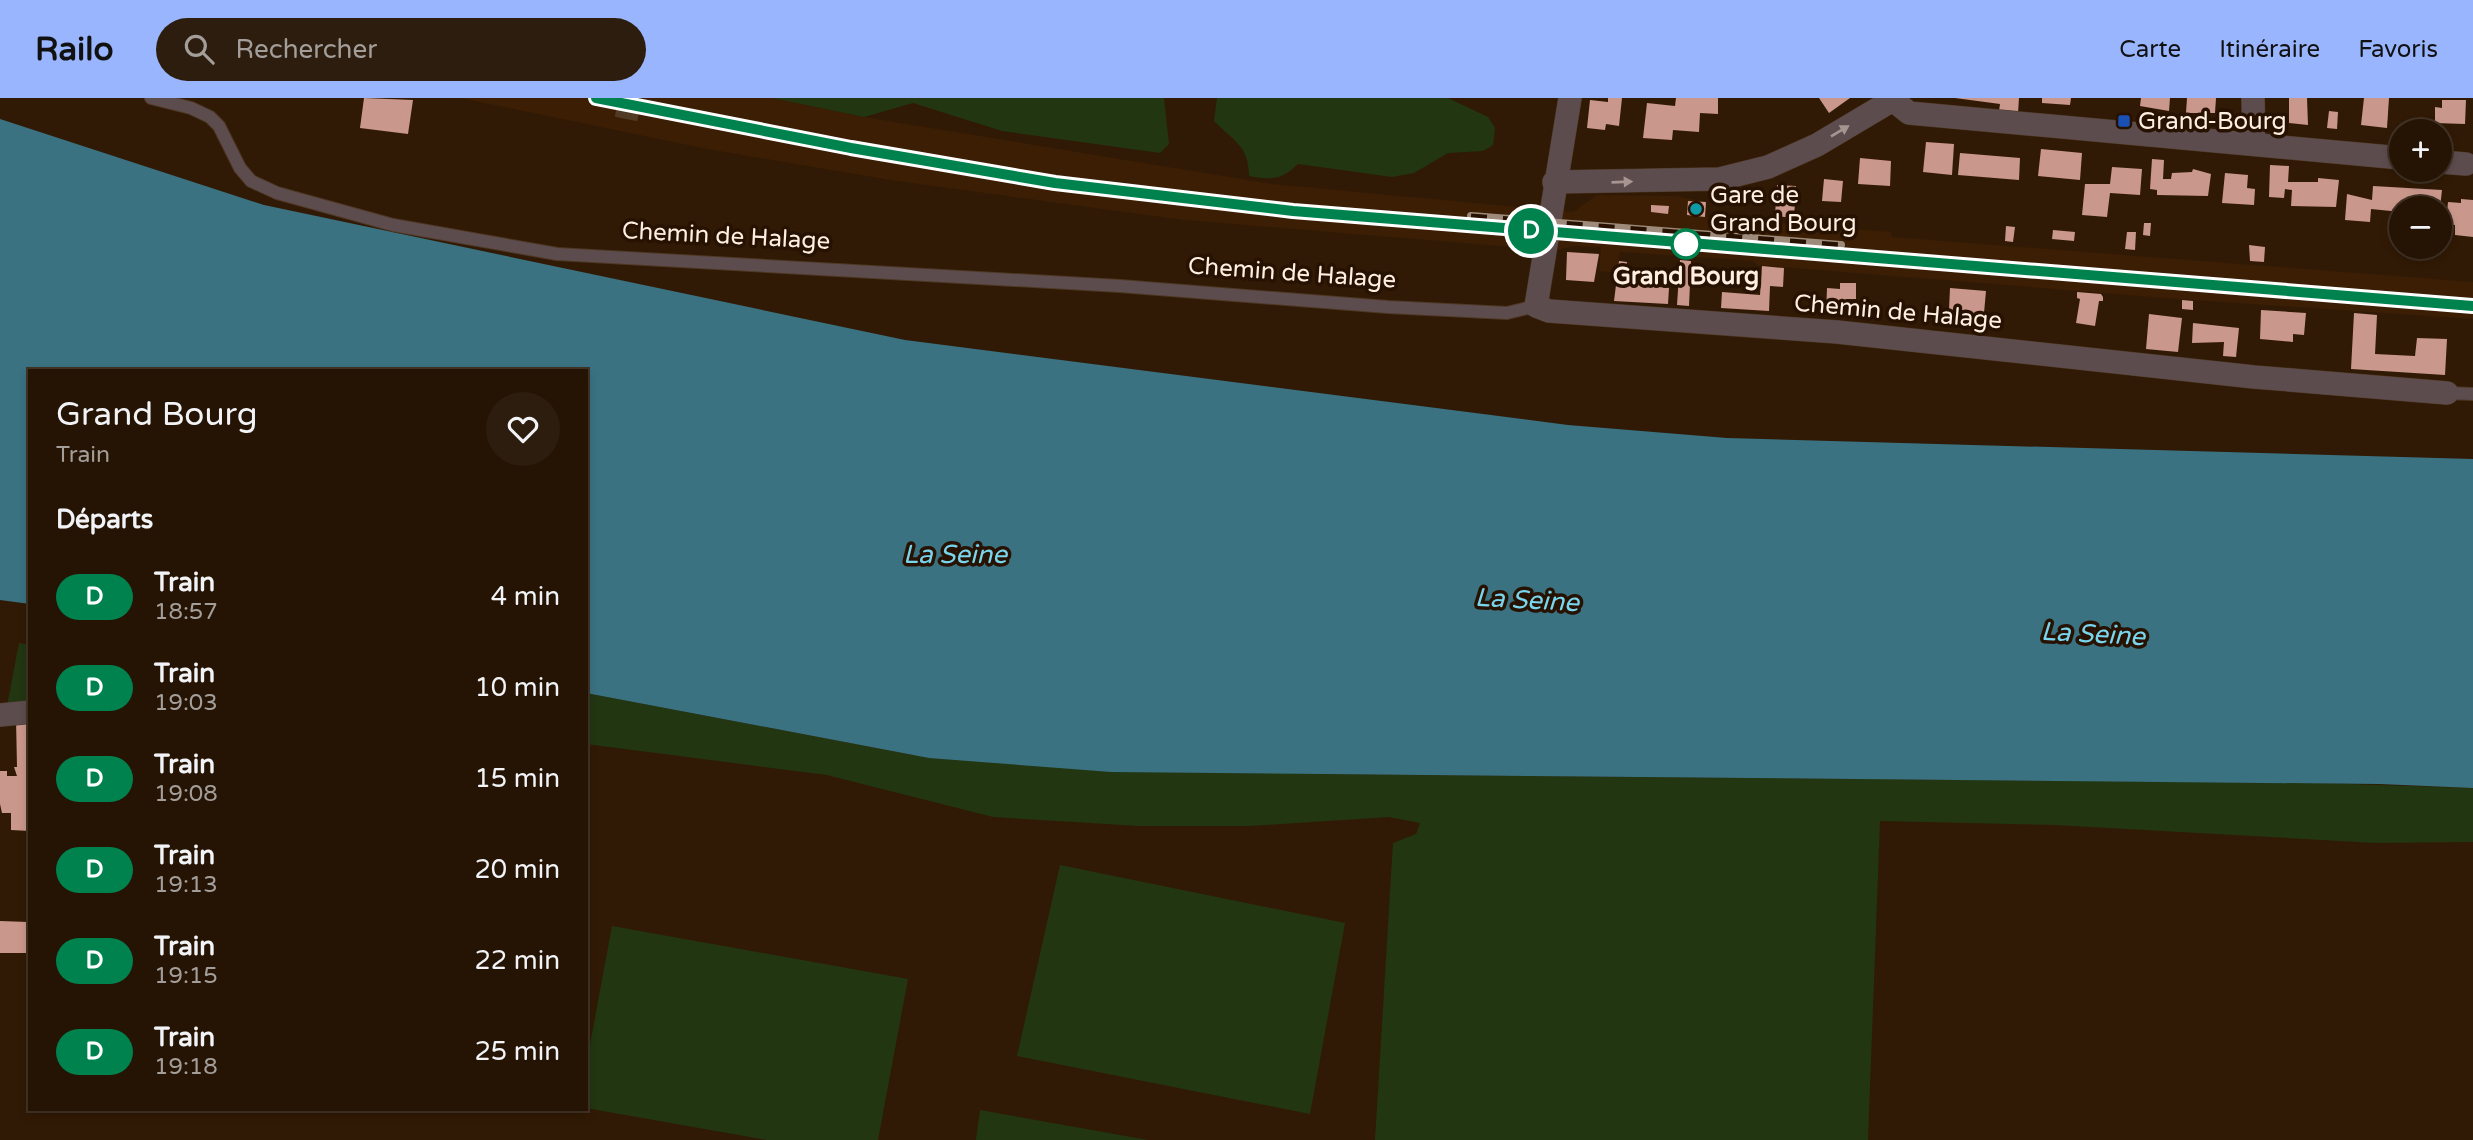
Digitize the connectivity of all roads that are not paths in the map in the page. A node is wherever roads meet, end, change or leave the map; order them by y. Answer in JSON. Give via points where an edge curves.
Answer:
{"nodes":[{"id":1,"x":151,"y":98,"type":"edge"},
{"id":2,"x":1570,"y":98,"type":"edge"},
{"id":3,"x":2253,"y":98,"type":"edge"},
{"id":4,"x":1894,"y":99,"type":"edge"},
{"id":5,"x":2253,"y":144,"type":"junction"},
{"id":6,"x":2389,"y":157,"type":"edge"},
{"id":7,"x":2452,"y":163,"type":"edge"},
{"id":8,"x":2466,"y":164,"type":"dead end"},
{"id":9,"x":1554,"y":182,"type":"junction"},
{"id":10,"x":1536,"y":306,"type":"junction"},
{"id":11,"x":2447,"y":393,"type":"joint"},
{"id":12,"x":2473,"y":394,"type":"edge"},
{"id":13,"x":28,"y":712,"type":"edge"},
{"id":14,"x":0,"y":715,"type":"edge"}],
"edges":[{"from":1,"to":10,"type":"lane","name":"Chemin de Halage","via":[[210,117],[251,181],[277,193],[393,225],[557,254],[1121,286],[1388,307],[1507,313]]},
{"from":2,"to":9,"type":"street"},
{"from":3,"to":5,"type":"street"},
{"from":4,"to":5,"type":"street","via":[[1909,113]]},
{"from":9,"to":4,"type":"street","one_way":true,"via":[[1720,178],[1756,170],[1817,145]]},
{"from":5,"to":6,"type":"street"},
{"from":7,"to":8,"type":"street"},
{"from":9,"to":10,"type":"street"},
{"from":10,"to":11,"type":"street","name":"Chemin de Halage","via":[[1557,312],[1837,332]]},
{"from":11,"to":12,"type":"lane","name":"Chemin de Halage"},
{"from":13,"to":14,"type":"street"}]}
